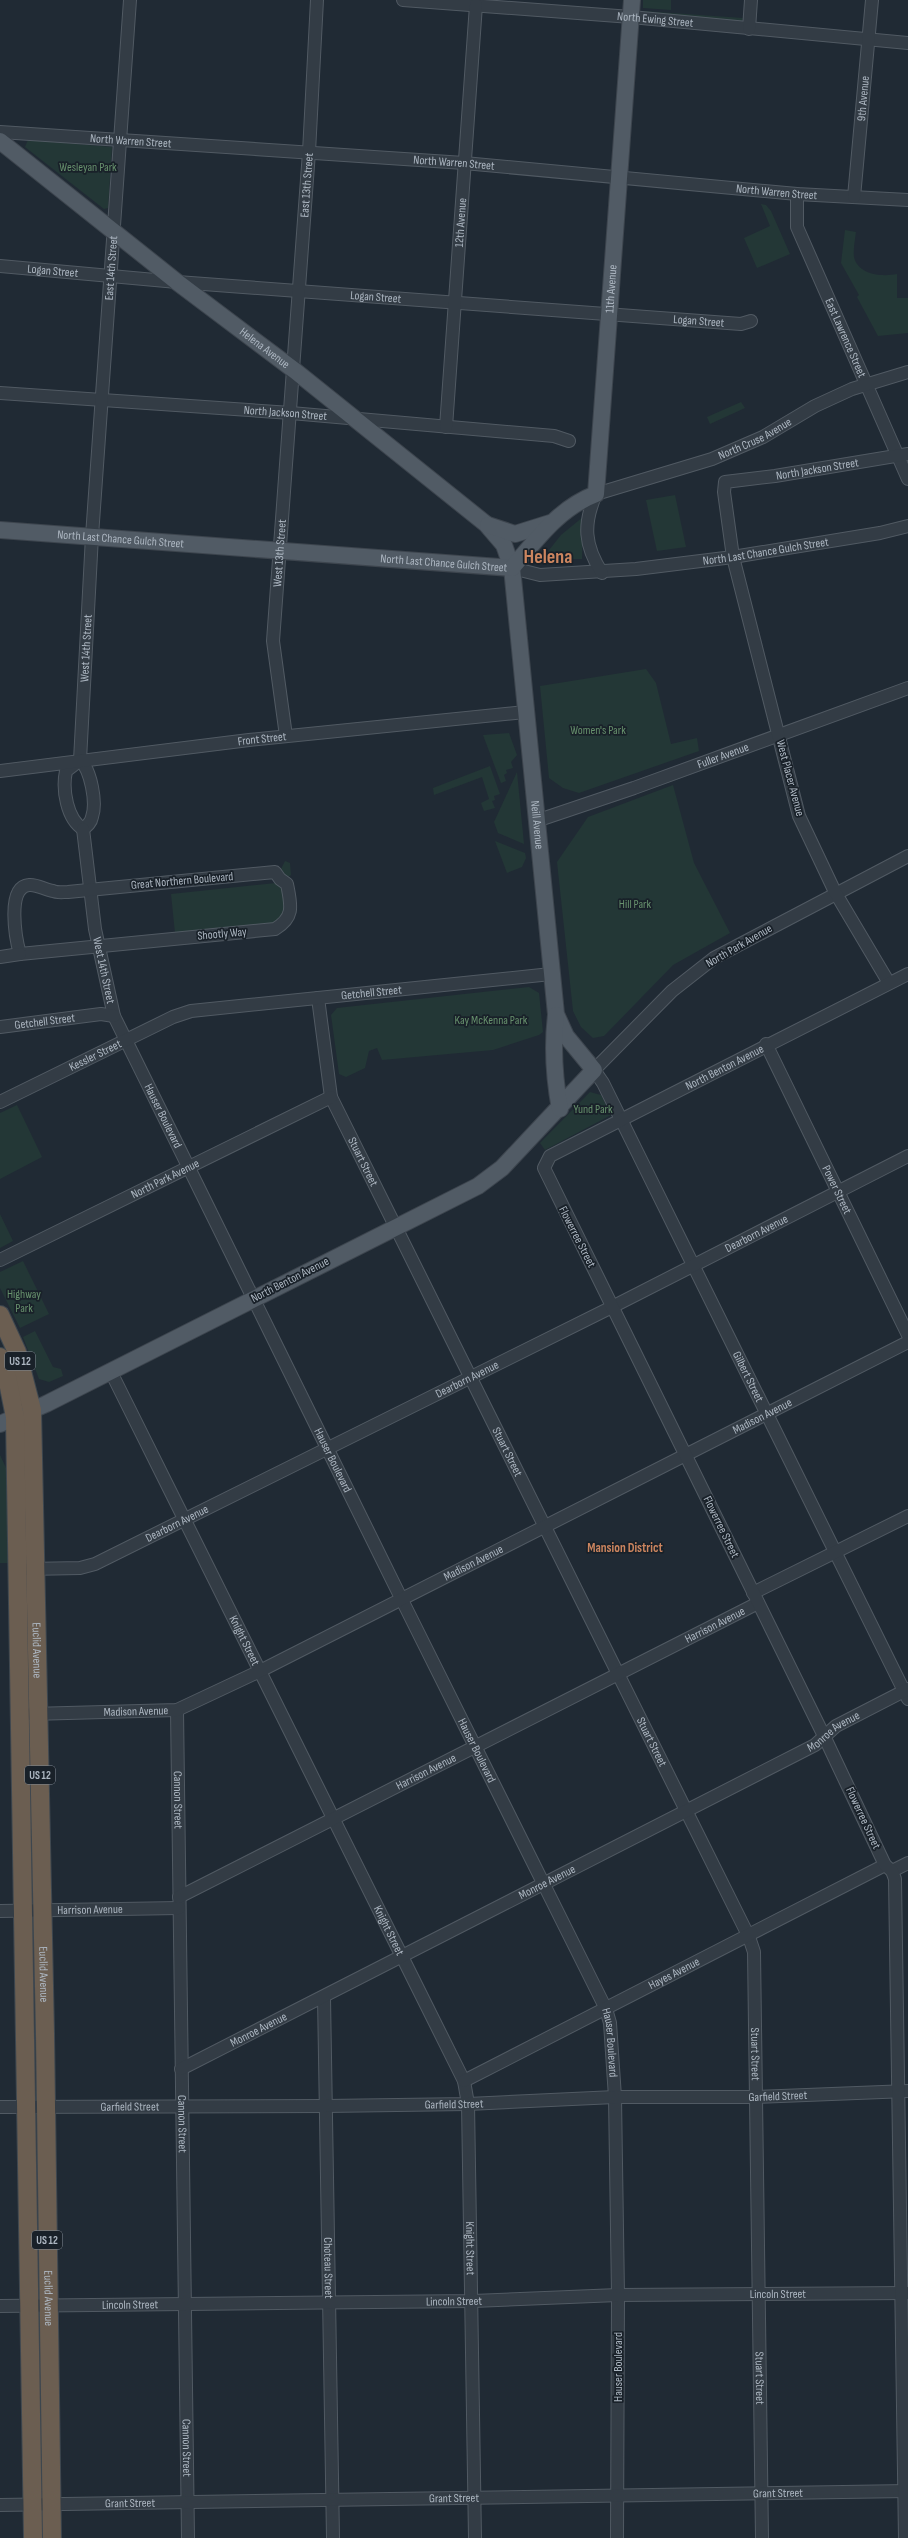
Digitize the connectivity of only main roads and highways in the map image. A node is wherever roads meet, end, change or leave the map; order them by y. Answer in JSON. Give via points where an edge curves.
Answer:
{"nodes":[{"id":1,"x":632,"y":0,"type":"edge"},
{"id":2,"x":0,"y":141,"type":"edge"},
{"id":3,"x":551,"y":522,"type":"junction"},
{"id":4,"x":486,"y":524,"type":"junction"},
{"id":5,"x":0,"y":530,"type":"edge"},
{"id":6,"x":512,"y":568,"type":"junction"},
{"id":7,"x":556,"y":1014,"type":"junction"},
{"id":8,"x":594,"y":1070,"type":"joint"},
{"id":9,"x":560,"y":1109,"type":"junction"},
{"id":10,"x":0,"y":1315,"type":"edge"},
{"id":11,"x":0,"y":1357,"type":"edge"},
{"id":12,"x":32,"y":1410,"type":"junction"},
{"id":13,"x":8,"y":1420,"type":"edge"},
{"id":14,"x":33,"y":2538,"type":"edge"},
{"id":15,"x":52,"y":2538,"type":"edge"}],
"edges":[{"from":1,"to":3,"type":"main road","name":"11th Avenue","via":[[596,494],[583,499]]},
{"from":2,"to":4,"type":"main road","name":"Helena Avenue","via":[[177,282],[294,370]]},
{"from":3,"to":4,"type":"main road","via":[[515,534]]},
{"from":3,"to":6,"type":"main road"},
{"from":4,"to":6,"type":"main road","name":"Helena Avenue","via":[[504,545]]},
{"from":5,"to":6,"type":"main road","name":"North Last Chance Gulch Street"},
{"from":6,"to":7,"type":"main road","name":"Neill Avenue"},
{"from":7,"to":8,"type":"main road","name":"Neill Avenue","via":[[566,1036]]},
{"from":7,"to":9,"type":"main road","via":[[554,1070]]},
{"from":8,"to":9,"type":"main road","name":"North Park Avenue"},
{"from":9,"to":12,"type":"main road","name":"North Benton Avenue","via":[[491,1177],[463,1194]]},
{"from":10,"to":12,"type":"highway","number":"US 12","via":[[17,1352]]},
{"from":11,"to":13,"type":"highway","number":"US 12","via":[[7,1377]]},
{"from":12,"to":13,"type":"main road","name":"North Benton Avenue"},
{"from":12,"to":15,"type":"highway","name":"Euclid Avenue","number":"US 12"},
{"from":13,"to":14,"type":"highway","name":"Euclid Avenue","number":"US 12","via":[[18,1569]]}]}
